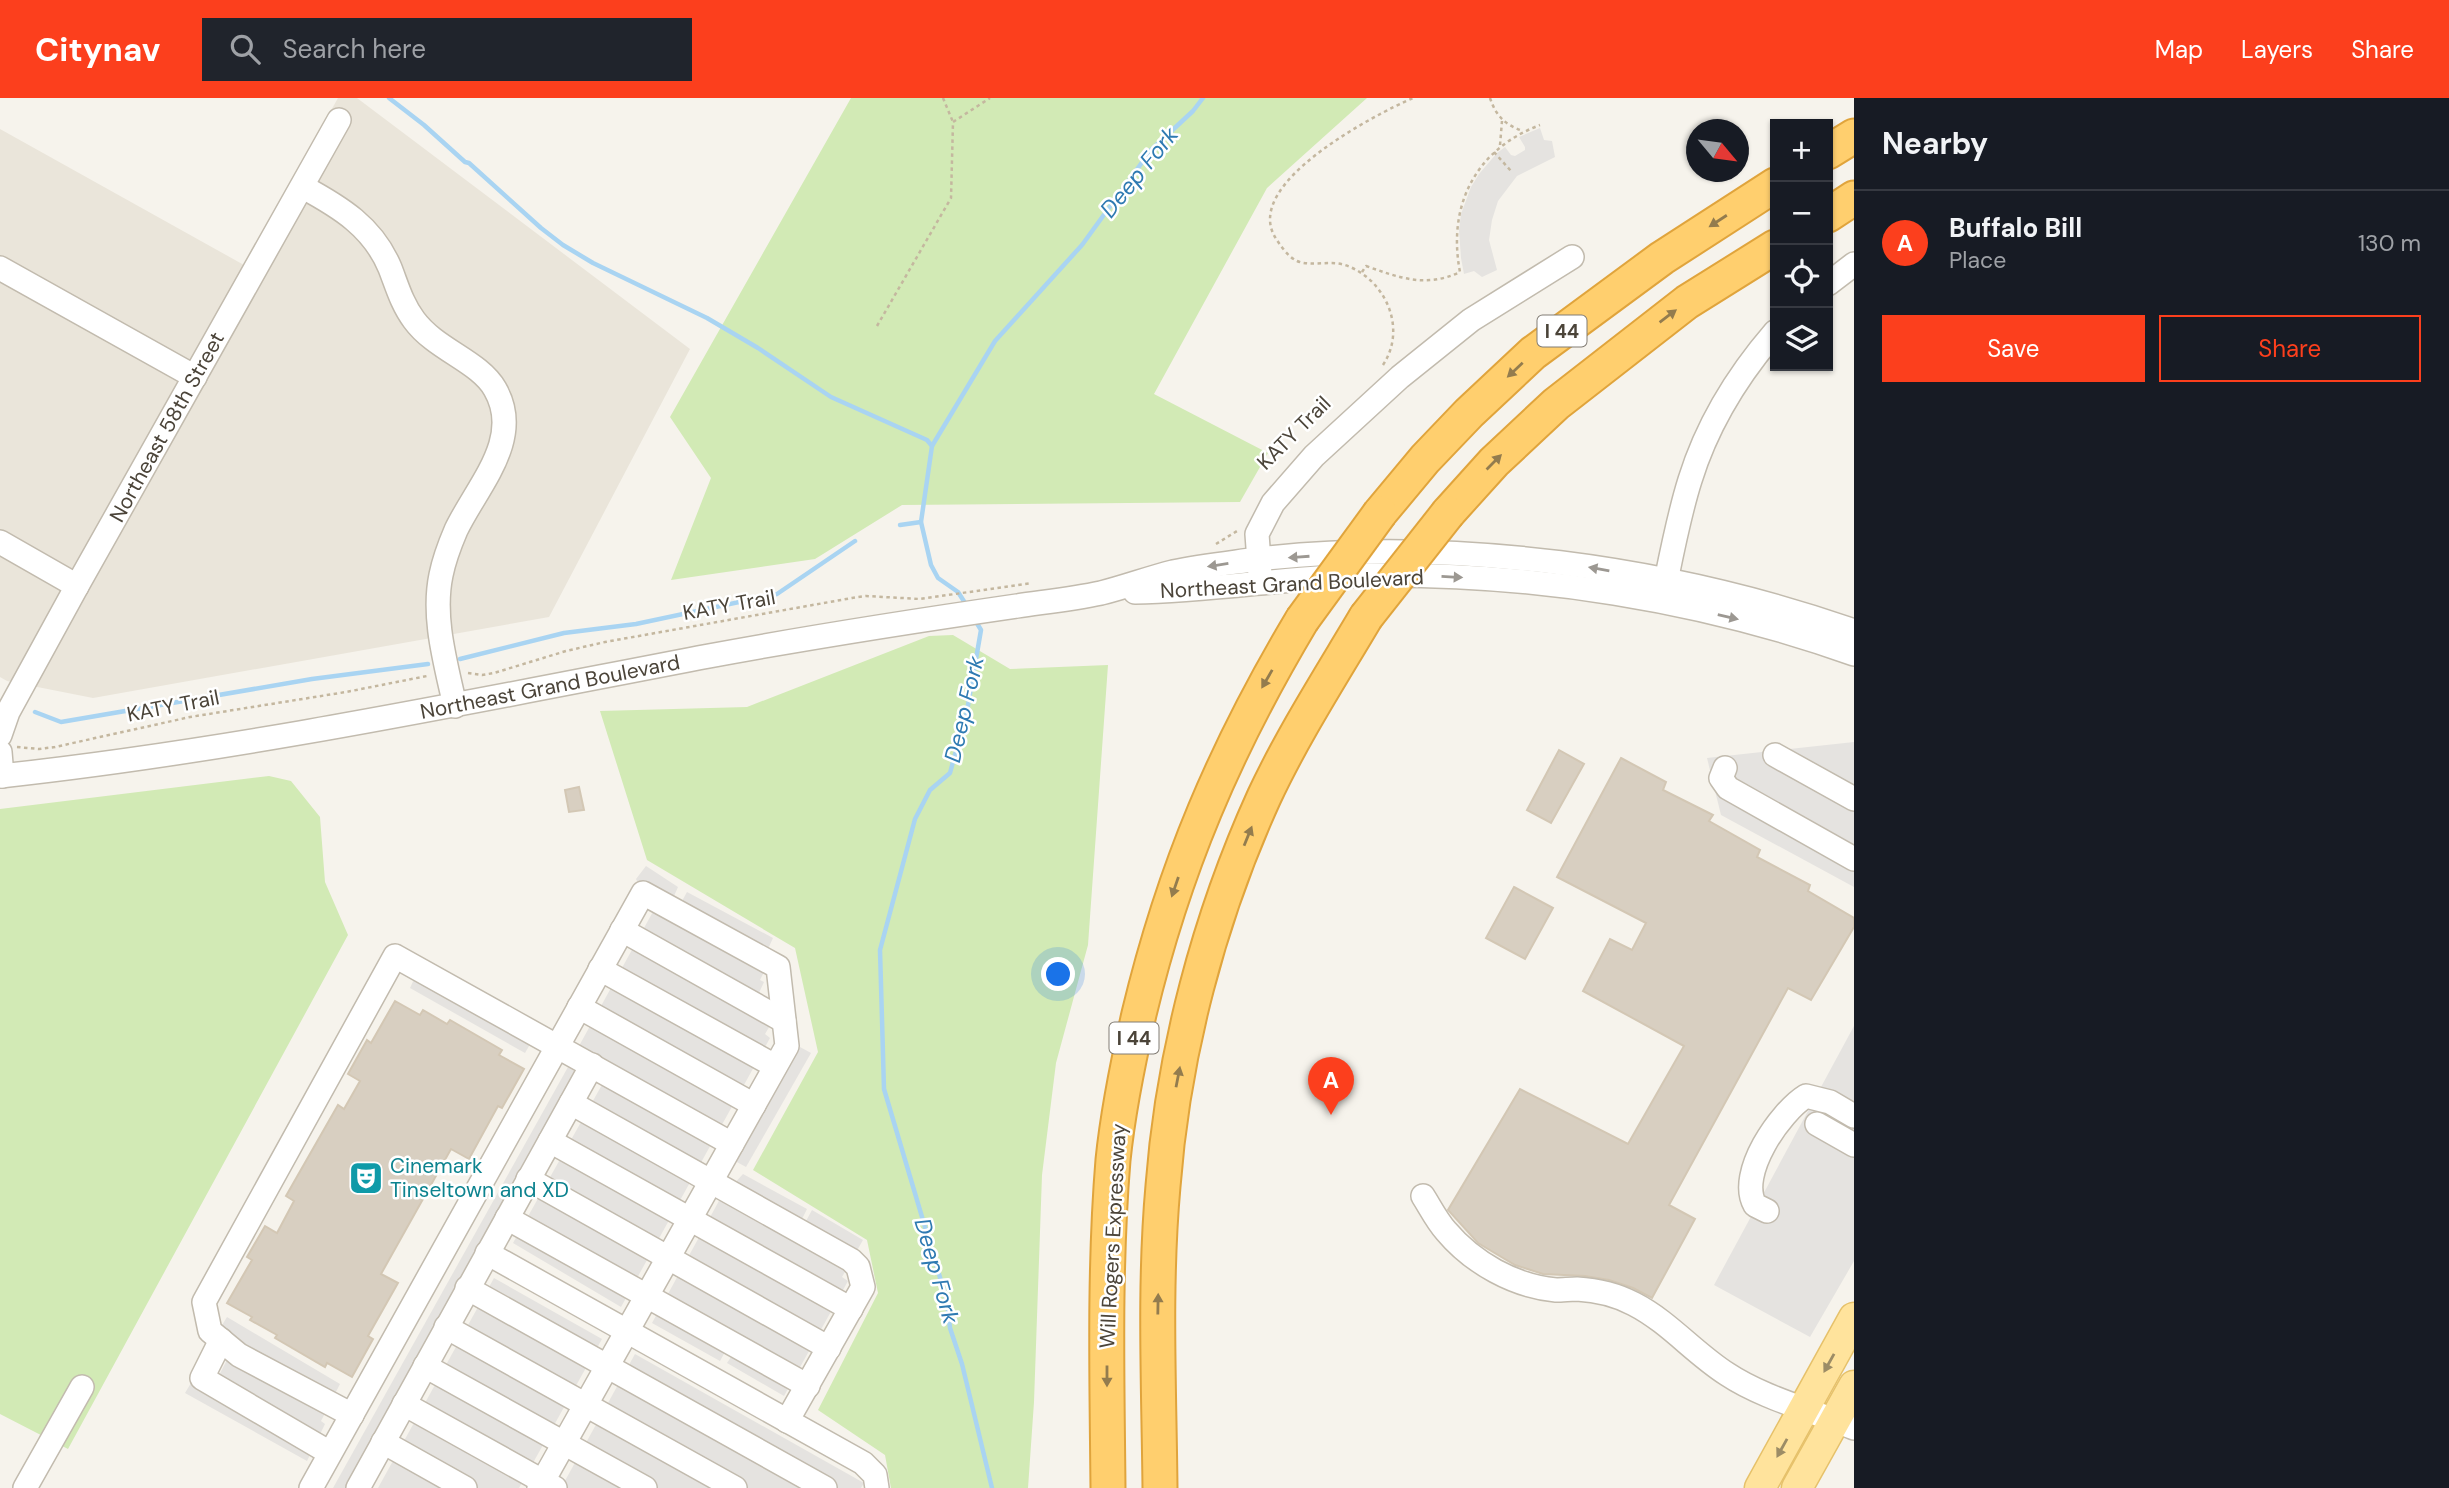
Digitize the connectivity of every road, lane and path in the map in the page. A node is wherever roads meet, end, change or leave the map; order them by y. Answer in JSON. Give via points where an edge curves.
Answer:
{"nodes":[{"id":1,"x":943,"y":98,"type":"edge"},
{"id":2,"x":990,"y":98,"type":"edge"},
{"id":3,"x":1413,"y":98,"type":"edge"},
{"id":4,"x":1489,"y":100,"type":"edge"},
{"id":5,"x":339,"y":120,"type":"dead end"},
{"id":6,"x":1502,"y":121,"type":"junction"},
{"id":7,"x":953,"y":122,"type":"junction"},
{"id":8,"x":1540,"y":125,"type":"dead end"},
{"id":9,"x":1524,"y":131,"type":"junction"},
{"id":10,"x":1854,"y":136,"type":"edge"},
{"id":11,"x":1499,"y":147,"type":"junction"},
{"id":12,"x":1833,"y":149,"type":"edge"},
{"id":13,"x":1494,"y":152,"type":"junction"},
{"id":14,"x":1511,"y":171,"type":"dead end"},
{"id":15,"x":303,"y":187,"type":"junction"},
{"id":16,"x":1770,"y":187,"type":"edge"},
{"id":17,"x":1854,"y":198,"type":"edge"},
{"id":18,"x":1833,"y":212,"type":"edge"},
{"id":19,"x":1770,"y":250,"type":"edge"},
{"id":20,"x":1572,"y":257,"type":"dead end"},
{"id":21,"x":1854,"y":264,"type":"edge"},
{"id":22,"x":0,"y":268,"type":"edge"},
{"id":23,"x":1362,"y":273,"type":"junction"},
{"id":24,"x":1833,"y":280,"type":"edge"},
{"id":25,"x":877,"y":326,"type":"dead end"},
{"id":26,"x":1770,"y":339,"type":"edge"},
{"id":27,"x":1380,"y":369,"type":"dead end"},
{"id":28,"x":195,"y":377,"type":"junction"},
{"id":29,"x":1241,"y":528,"type":"dead end"},
{"id":30,"x":0,"y":542,"type":"edge"},
{"id":31,"x":1207,"y":546,"type":"dead end"},
{"id":32,"x":1260,"y":570,"type":"junction"},
{"id":33,"x":1035,"y":583,"type":"dead end"},
{"id":34,"x":77,"y":586,"type":"junction"},
{"id":35,"x":1664,"y":591,"type":"junction"},
{"id":36,"x":925,"y":609,"type":"junction"},
{"id":37,"x":1854,"y":631,"type":"edge"},
{"id":38,"x":1854,"y":654,"type":"edge"},
{"id":39,"x":448,"y":673,"type":"junction"},
{"id":40,"x":455,"y":706,"type":"junction"},
{"id":41,"x":5,"y":745,"type":"edge"},
{"id":42,"x":1775,"y":755,"type":"dead end"},
{"id":43,"x":1725,"y":768,"type":"dead end"},
{"id":44,"x":1,"y":776,"type":"edge"},
{"id":45,"x":1854,"y":799,"type":"edge"},
{"id":46,"x":1854,"y":859,"type":"edge"},
{"id":47,"x":622,"y":930,"type":"junction"},
{"id":48,"x":600,"y":969,"type":"junction"},
{"id":49,"x":579,"y":1007,"type":"junction"},
{"id":50,"x":784,"y":1021,"type":"junction"},
{"id":51,"x":558,"y":1045,"type":"junction"},
{"id":52,"x":593,"y":1065,"type":"junction"},
{"id":53,"x":775,"y":1066,"type":"junction"},
{"id":54,"x":571,"y":1103,"type":"junction"},
{"id":55,"x":754,"y":1105,"type":"junction"},
{"id":56,"x":1854,"y":1116,"type":"edge"},
{"id":57,"x":1817,"y":1124,"type":"dead end"},
{"id":58,"x":550,"y":1141,"type":"junction"},
{"id":59,"x":732,"y":1144,"type":"junction"},
{"id":60,"x":1854,"y":1145,"type":"edge"},
{"id":61,"x":528,"y":1180,"type":"junction"},
{"id":62,"x":710,"y":1181,"type":"junction"},
{"id":63,"x":1423,"y":1196,"type":"dead end"},
{"id":64,"x":1767,"y":1211,"type":"dead end"},
{"id":65,"x":507,"y":1218,"type":"junction"},
{"id":66,"x":690,"y":1220,"type":"junction"},
{"id":67,"x":487,"y":1253,"type":"junction"},
{"id":68,"x":669,"y":1258,"type":"junction"},
{"id":69,"x":467,"y":1288,"type":"junction"},
{"id":70,"x":647,"y":1296,"type":"junction"},
{"id":71,"x":851,"y":1309,"type":"junction"},
{"id":72,"x":1854,"y":1318,"type":"edge"},
{"id":73,"x":446,"y":1327,"type":"junction"},
{"id":74,"x":627,"y":1331,"type":"junction"},
{"id":75,"x":221,"y":1340,"type":"junction"},
{"id":76,"x":829,"y":1348,"type":"junction"},
{"id":77,"x":425,"y":1366,"type":"junction"},
{"id":78,"x":607,"y":1367,"type":"junction"},
{"id":79,"x":808,"y":1386,"type":"junction"},
{"id":80,"x":1854,"y":1386,"type":"edge"},
{"id":81,"x":82,"y":1387,"type":"dead end"},
{"id":82,"x":404,"y":1404,"type":"junction"},
{"id":83,"x":586,"y":1405,"type":"junction"},
{"id":84,"x":1804,"y":1408,"type":"junction"},
{"id":85,"x":352,"y":1415,"type":"junction"},
{"id":86,"x":787,"y":1421,"type":"junction"},
{"id":87,"x":1845,"y":1424,"type":"edge"},
{"id":88,"x":383,"y":1442,"type":"junction"},
{"id":89,"x":565,"y":1443,"type":"junction"},
{"id":90,"x":330,"y":1453,"type":"junction"},
{"id":91,"x":1161,"y":1482,"type":"edge"},
{"id":92,"x":365,"y":1486,"type":"edge"},
{"id":93,"x":546,"y":1486,"type":"edge"},
{"id":94,"x":25,"y":1488,"type":"edge"},
{"id":95,"x":311,"y":1488,"type":"edge"},
{"id":96,"x":465,"y":1488,"type":"edge"},
{"id":97,"x":645,"y":1488,"type":"edge"},
{"id":98,"x":735,"y":1488,"type":"edge"},
{"id":99,"x":825,"y":1488,"type":"edge"},
{"id":100,"x":877,"y":1488,"type":"edge"},
{"id":101,"x":1108,"y":1488,"type":"edge"},
{"id":102,"x":1760,"y":1488,"type":"edge"},
{"id":103,"x":1797,"y":1488,"type":"edge"}],
"edges":[{"from":1,"to":7,"type":"path"},
{"from":2,"to":7,"type":"path"},
{"from":3,"to":23,"type":"path","via":[[1343,135],[1278,191],[1271,205],[1272,233],[1297,261],[1343,264]]},
{"from":4,"to":6,"type":"path"},
{"from":5,"to":15,"type":"street","name":"Northeast 58th Street"},
{"from":6,"to":9,"type":"path"},
{"from":6,"to":11,"type":"path"},
{"from":7,"to":25,"type":"path","via":[[951,198]]},
{"from":8,"to":9,"type":"path"},
{"from":9,"to":11,"type":"path"},
{"from":10,"to":12,"type":"highway"},
{"from":11,"to":13,"type":"path"},
{"from":13,"to":14,"type":"path"},
{"from":13,"to":23,"type":"path","via":[[1472,179],[1458,216],[1460,272],[1431,281],[1396,277],[1366,266]]},
{"from":15,"to":28,"type":"street","name":"Northeast 58th Street"},
{"from":15,"to":39,"type":"street","via":[[363,225],[382,252],[414,321],[433,340],[480,371],[500,400],[503,440],[456,530],[440,577],[439,629]]},
{"from":16,"to":101,"type":"highway","name":"Will Rogers Expressway","number":"I 44","one_way":true,"bridge":true,"via":[[1661,258],[1533,353],[1469,413],[1380,513],[1302,620],[1264,683],[1189,847],[1133,1043],[1118,1123],[1109,1222]]},
{"from":17,"to":18,"type":"highway"},
{"from":91,"to":19,"type":"highway","number":"I 44","one_way":true,"bridge":true,"via":[[1158,1319],[1163,1184],[1171,1116],[1196,992],[1216,922],[1264,797],[1366,618],[1494,462],[1566,396],[1687,302]]},
{"from":20,"to":32,"type":"street","via":[[1471,320],[1314,456],[1273,503],[1257,534]]},
{"from":21,"to":24,"type":"street"},
{"from":22,"to":28,"type":"street"},
{"from":23,"to":27,"type":"path","via":[[1389,305],[1392,333]]},
{"from":26,"to":35,"type":"street","via":[[1737,382],[1702,447]]},
{"from":28,"to":34,"type":"street","name":"Northeast 58th Street"},
{"from":29,"to":31,"type":"path"},
{"from":30,"to":34,"type":"street"},
{"from":32,"to":35,"type":"street","name":"Northeast Grand Boulevard","via":[[1383,553],[1478,556],[1587,566]]},
{"from":32,"to":36,"type":"street","name":"Northeast Grand Boulevard","via":[[1180,591],[1100,593],[1023,605]]},
{"from":33,"to":36,"type":"path","name":"KATY Trail"},
{"from":34,"to":41,"type":"street","name":"Northeast 58th Street","via":[[8,712]]},
{"from":35,"to":37,"type":"street","name":"Northeast Grand Boulevard","via":[[1767,603]]},
{"from":35,"to":38,"type":"street","name":"Northeast Grand Boulevard","one_way":true},
{"from":36,"to":39,"type":"path","name":"KATY Trail","via":[[866,596],[605,642],[494,673]]},
{"from":36,"to":40,"type":"street","name":"Northeast Grand Boulevard"},
{"from":39,"to":40,"type":"street"},
{"from":39,"to":41,"type":"path","name":"KATY Trail","via":[[190,717],[55,747]]},
{"from":40,"to":44,"type":"street","name":"Northeast Grand Boulevard","via":[[222,747]]},
{"from":41,"to":44,"type":"street","name":"Northeast 58th Street"},
{"from":42,"to":45,"type":"street"},
{"from":43,"to":46,"type":"street","via":[[1721,778],[1728,789]]},
{"from":47,"to":48,"type":"street"},
{"from":47,"to":50,"type":"street"},
{"from":47,"to":50,"type":"street","via":[[643,893],[778,967]]},
{"from":48,"to":49,"type":"street"},
{"from":48,"to":53,"type":"street"},
{"from":49,"to":51,"type":"street"},
{"from":49,"to":55,"type":"street"},
{"from":50,"to":53,"type":"street","via":[[787,1046]]},
{"from":51,"to":52,"type":"street"},
{"from":51,"to":75,"type":"street","via":[[395,956],[204,1302],[210,1331]]},
{"from":51,"to":85,"type":"street"},
{"from":52,"to":54,"type":"street"},
{"from":52,"to":59,"type":"street"},
{"from":53,"to":55,"type":"street"},
{"from":54,"to":58,"type":"street"},
{"from":54,"to":62,"type":"street"},
{"from":55,"to":59,"type":"street"},
{"from":56,"to":64,"type":"street","via":[[1807,1096],[1782,1117],[1761,1151],[1750,1191],[1755,1205]]},
{"from":57,"to":60,"type":"street"},
{"from":58,"to":61,"type":"street"},
{"from":58,"to":66,"type":"street"},
{"from":59,"to":62,"type":"street"},
{"from":61,"to":65,"type":"street"},
{"from":61,"to":68,"type":"street"},
{"from":62,"to":66,"type":"street"},
{"from":62,"to":71,"type":"street","via":[[851,1260],[858,1267],[863,1287]]},
{"from":63,"to":84,"type":"street","via":[[1445,1230],[1472,1257],[1492,1269],[1556,1290],[1578,1289],[1631,1302],[1669,1326],[1726,1374]]},
{"from":65,"to":67,"type":"street"},
{"from":65,"to":70,"type":"street"},
{"from":66,"to":68,"type":"street"},
{"from":66,"to":71,"type":"street"},
{"from":67,"to":69,"type":"street"},
{"from":67,"to":74,"type":"street"},
{"from":68,"to":70,"type":"street"},
{"from":68,"to":76,"type":"street"},
{"from":69,"to":73,"type":"street"},
{"from":69,"to":78,"type":"street"},
{"from":70,"to":74,"type":"street"},
{"from":70,"to":79,"type":"street"},
{"from":71,"to":76,"type":"street"},
{"from":72,"to":84,"type":"main road","one_way":true},
{"from":73,"to":77,"type":"street"},
{"from":73,"to":83,"type":"street"},
{"from":74,"to":78,"type":"street"},
{"from":74,"to":86,"type":"street"},
{"from":75,"to":85,"type":"street","via":[[239,1355]]},
{"from":75,"to":90,"type":"street","via":[[202,1378]]},
{"from":76,"to":79,"type":"street"},
{"from":77,"to":82,"type":"street"},
{"from":77,"to":89,"type":"street"},
{"from":78,"to":83,"type":"street"},
{"from":78,"to":99,"type":"street"},
{"from":79,"to":86,"type":"street"},
{"from":80,"to":87,"type":"main road"},
{"from":81,"to":94,"type":"street"},
{"from":82,"to":88,"type":"street"},
{"from":82,"to":93,"type":"street"},
{"from":83,"to":89,"type":"street"},
{"from":83,"to":98,"type":"street"},
{"from":84,"to":87,"type":"street"},
{"from":84,"to":102,"type":"main road","one_way":true},
{"from":85,"to":90,"type":"street"},
{"from":86,"to":100,"type":"street","via":[[869,1468]]},
{"from":87,"to":103,"type":"main road"},
{"from":88,"to":92,"type":"street"},
{"from":88,"to":96,"type":"street"},
{"from":89,"to":93,"type":"street"},
{"from":89,"to":97,"type":"street"},
{"from":90,"to":95,"type":"street"}]}
